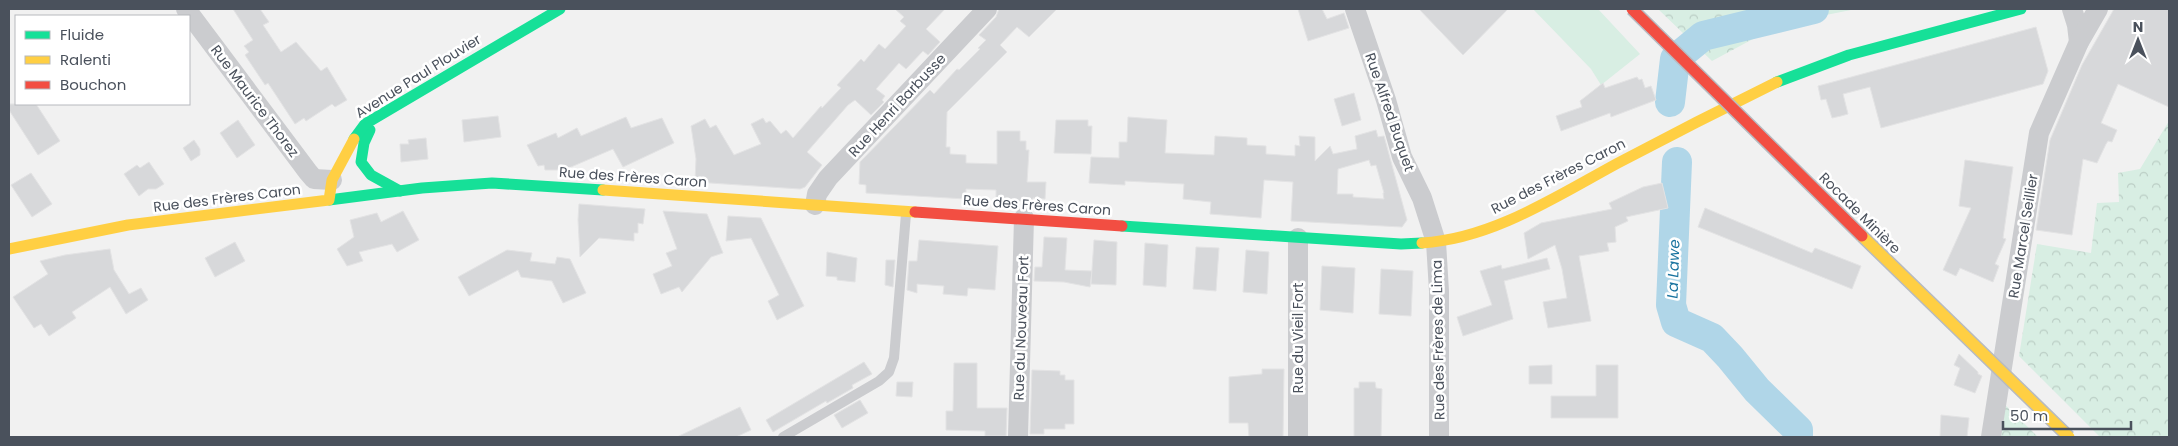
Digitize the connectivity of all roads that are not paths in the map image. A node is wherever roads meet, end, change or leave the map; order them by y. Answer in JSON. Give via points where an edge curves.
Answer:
{"nodes":[{"id":1,"x":186,"y":9,"type":"edge"},
{"id":2,"x":560,"y":9,"type":"edge"},
{"id":3,"x":987,"y":9,"type":"edge"},
{"id":4,"x":1355,"y":9,"type":"edge"},
{"id":5,"x":1632,"y":9,"type":"edge"},
{"id":6,"x":2021,"y":9,"type":"edge"},
{"id":7,"x":2072,"y":9,"type":"edge"},
{"id":8,"x":2098,"y":9,"type":"edge"},
{"id":9,"x":2080,"y":42,"type":"junction"},
{"id":10,"x":378,"y":116,"type":"junction"},
{"id":11,"x":332,"y":180,"type":"junction"},
{"id":12,"x":400,"y":191,"type":"junction"},
{"id":13,"x":329,"y":200,"type":"junction"},
{"id":14,"x":815,"y":205,"type":"junction"},
{"id":15,"x":906,"y":211,"type":"junction"},
{"id":16,"x":1024,"y":218,"type":"junction"},
{"id":17,"x":1298,"y":238,"type":"junction"},
{"id":18,"x":1436,"y":242,"type":"junction"},
{"id":19,"x":9,"y":249,"type":"edge"},
{"id":20,"x":783,"y":437,"type":"edge"},
{"id":21,"x":1018,"y":437,"type":"edge"},
{"id":22,"x":1298,"y":437,"type":"edge"},
{"id":23,"x":1439,"y":437,"type":"edge"},
{"id":24,"x":1991,"y":437,"type":"edge"},
{"id":25,"x":2069,"y":437,"type":"edge"}],
"edges":[{"from":1,"to":11,"type":"street","name":"Rue Maurice Thorez","via":[[308,172],[314,179]]},
{"from":2,"to":10,"type":"main road","name":"Avenue Paul Plouvier"},
{"from":3,"to":14,"type":"street","name":"Rue Henri Barbusse","via":[[828,178],[817,194]]},
{"from":4,"to":18,"type":"street","name":"Rue Alfred Buquet","via":[[1402,157],[1422,198]]},
{"from":5,"to":25,"type":"main road","name":"Rocade Minière","bridge":true},
{"from":6,"to":18,"type":"main road","name":"Rue des Frères Caron","via":[[1849,55],[1802,71],[1699,120],[1534,208],[1487,228]]},
{"from":7,"to":9,"type":"street"},
{"from":8,"to":9,"type":"street","name":"Rue Marcel Seillier"},
{"from":9,"to":24,"type":"street","name":"Rue Marcel Seillier","via":[[2039,133]]},
{"from":10,"to":11,"type":"main road","name":"Avenue Paul Plouvier","via":[[360,129]]},
{"from":10,"to":12,"type":"main road","via":[[362,147],[362,166],[369,176]]},
{"from":11,"to":13,"type":"main road","name":"Avenue Paul Plouvier"},
{"from":12,"to":13,"type":"main road","name":"Rue des Frères Caron"},
{"from":12,"to":14,"type":"main road","name":"Rue des Frères Caron","via":[[499,182]]},
{"from":13,"to":19,"type":"main road","name":"Rue des Frères Caron","via":[[113,228]]},
{"from":14,"to":15,"type":"main road","name":"Rue des Frères Caron"},
{"from":15,"to":16,"type":"main road","name":"Rue des Frères Caron"},
{"from":15,"to":20,"type":"lane","via":[[894,358],[889,372]]},
{"from":16,"to":17,"type":"main road","name":"Rue des Frères Caron"},
{"from":16,"to":21,"type":"street","name":"Rue du Nouveau Fort"},
{"from":17,"to":18,"type":"main road","name":"Rue des Frères Caron","via":[[1401,244]]},
{"from":17,"to":22,"type":"street","name":"Rue du Vieil Fort"},
{"from":18,"to":23,"type":"street","name":"Rue des Frères de Lima"}]}
